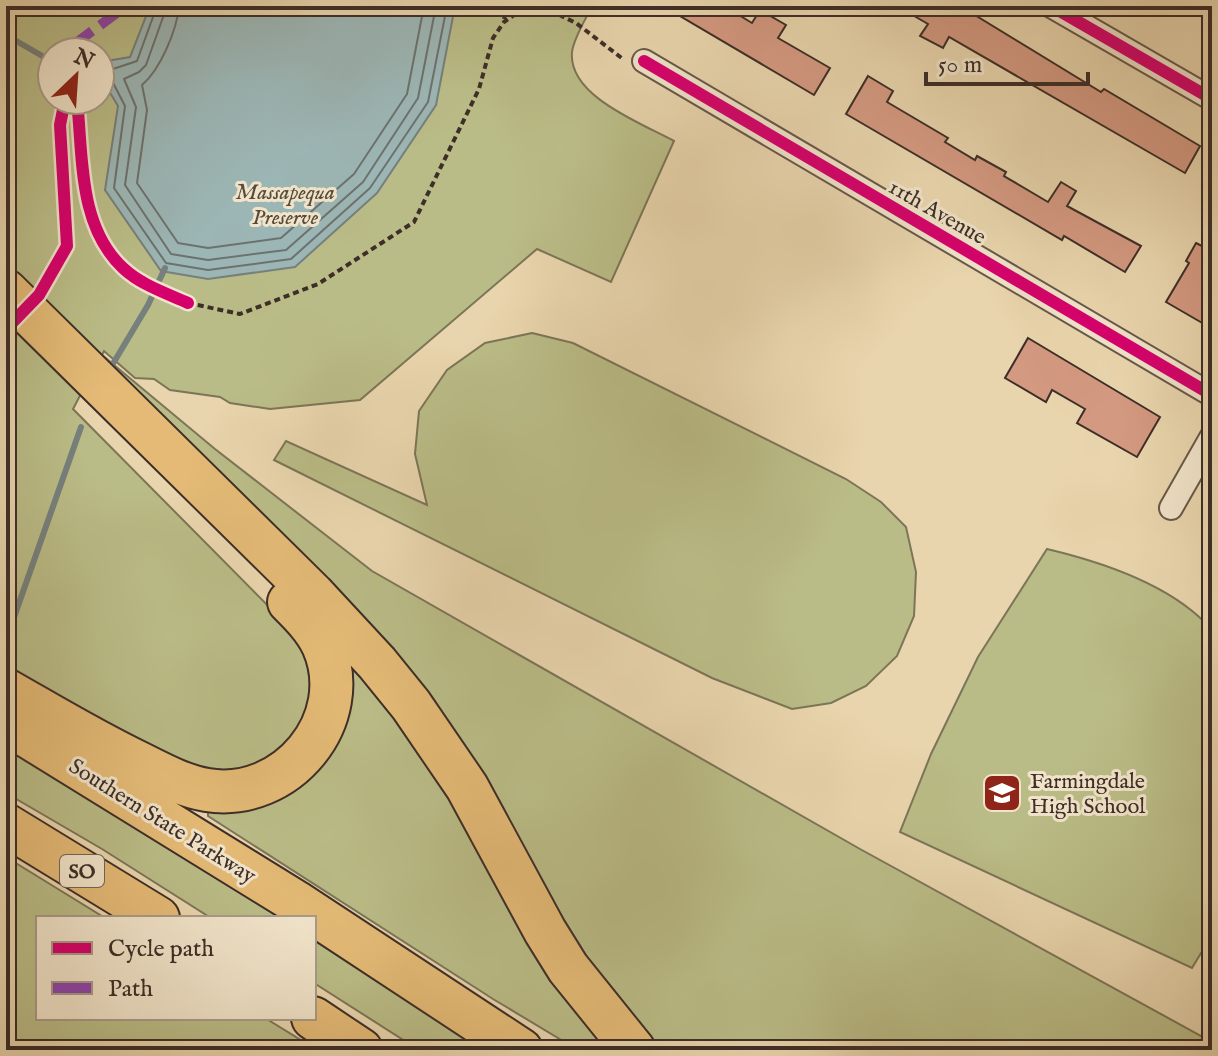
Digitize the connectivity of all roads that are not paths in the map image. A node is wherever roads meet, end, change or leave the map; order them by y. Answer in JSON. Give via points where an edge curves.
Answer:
{"nodes":[{"id":1,"x":1051,"y":6,"type":"edge"},
{"id":2,"x":644,"y":61,"type":"road end"},
{"id":3,"x":1212,"y":99,"type":"edge"},
{"id":4,"x":6,"y":291,"type":"edge"},
{"id":5,"x":6,"y":323,"type":"edge"},
{"id":6,"x":1212,"y":395,"type":"edge"},
{"id":7,"x":1212,"y":436,"type":"edge"},
{"id":8,"x":1171,"y":508,"type":"dead end"},
{"id":9,"x":6,"y":690,"type":"edge"},
{"id":10,"x":6,"y":723,"type":"edge"},
{"id":11,"x":6,"y":825,"type":"edge"},
{"id":12,"x":155,"y":916,"type":"edge"},
{"id":13,"x":316,"y":1020,"type":"edge"},
{"id":14,"x":361,"y":1050,"type":"edge"},
{"id":15,"x":521,"y":1050,"type":"edge"},
{"id":16,"x":634,"y":1050,"type":"edge"}],
"edges":[{"from":1,"to":3,"type":"street"},
{"from":2,"to":6,"type":"street","name":"11th Avenue"},
{"from":4,"to":16,"type":"highway","via":[[377,663],[467,787],[568,968]]},
{"from":5,"to":9,"type":"highway","via":[[300,613],[322,644],[330,698],[319,732],[300,760],[259,786],[227,791],[170,778]]},
{"from":7,"to":8,"type":"street"},
{"from":10,"to":15,"type":"highway","name":"Southern State Parkway","via":[[296,902]]},
{"from":11,"to":12,"type":"highway","number":"SO"},
{"from":13,"to":14,"type":"highway"}]}
